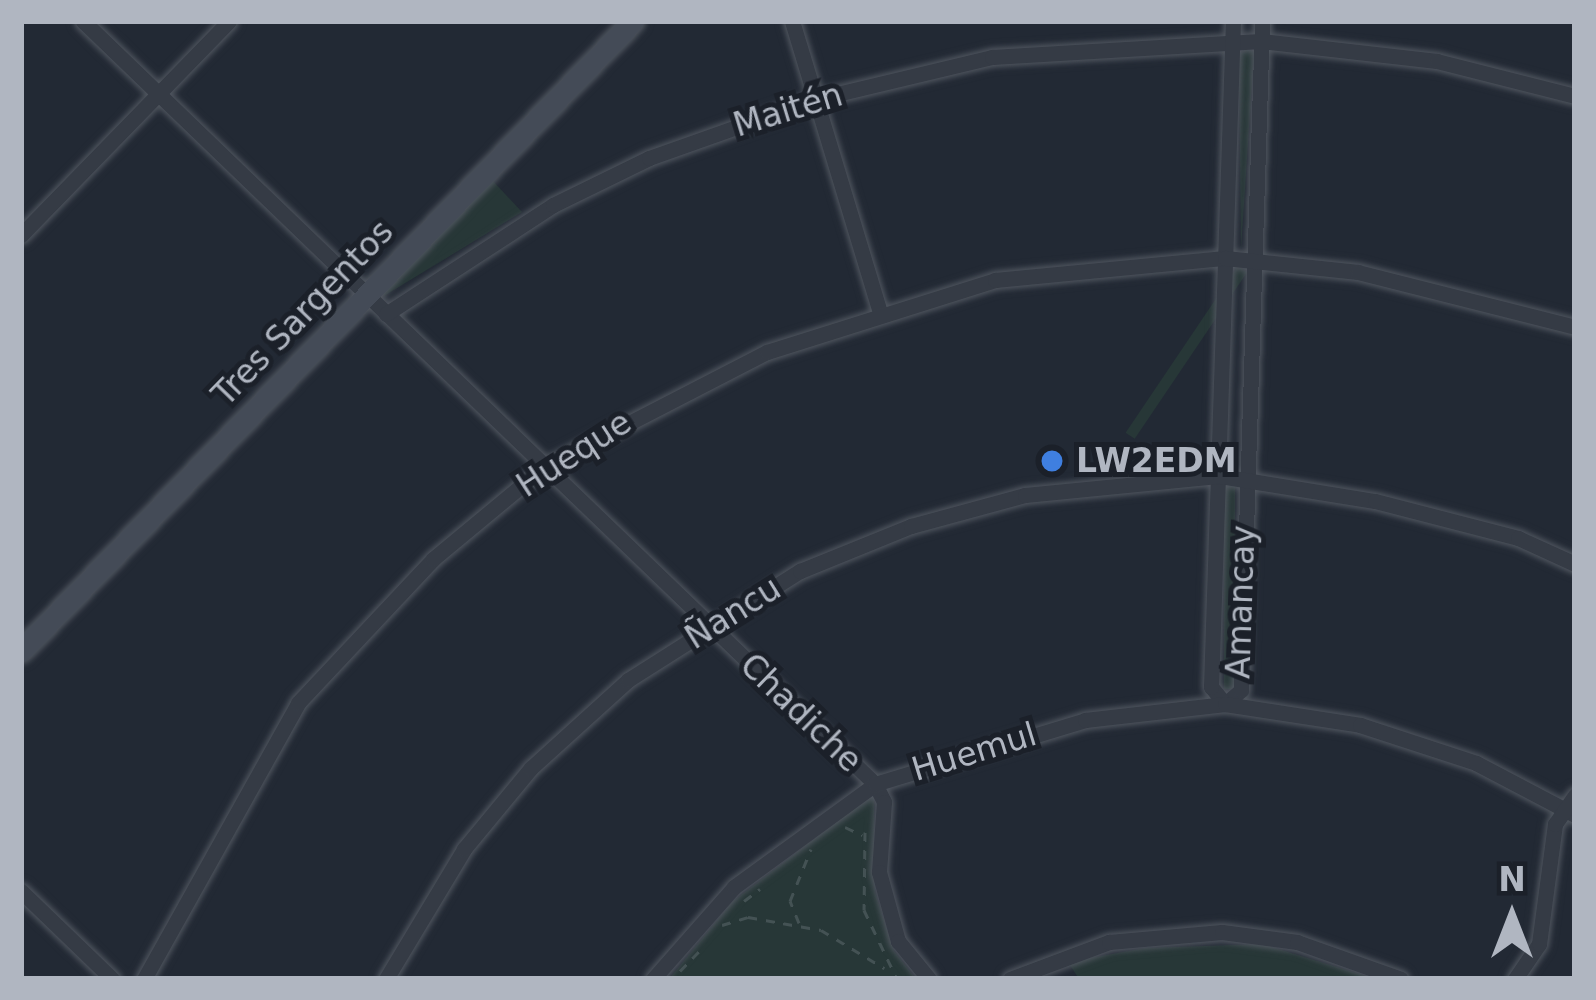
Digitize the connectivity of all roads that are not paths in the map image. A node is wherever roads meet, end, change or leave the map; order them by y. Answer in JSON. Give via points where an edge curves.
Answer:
{"nodes":[{"id":1,"x":83,"y":21,"type":"edge"},
{"id":2,"x":229,"y":21,"type":"edge"},
{"id":3,"x":633,"y":21,"type":"edge"},
{"id":4,"x":792,"y":21,"type":"edge"},
{"id":5,"x":1234,"y":21,"type":"edge"},
{"id":6,"x":1262,"y":21,"type":"edge"},
{"id":7,"x":1233,"y":39,"type":"junction"},
{"id":8,"x":1261,"y":40,"type":"junction"},
{"id":9,"x":158,"y":94,"type":"junction"},
{"id":10,"x":1575,"y":96,"type":"edge"},
{"id":11,"x":816,"y":99,"type":"junction"},
{"id":12,"x":21,"y":235,"type":"edge"},
{"id":13,"x":1225,"y":258,"type":"junction"},
{"id":14,"x":1253,"y":259,"type":"junction"},
{"id":15,"x":367,"y":295,"type":"junction"},
{"id":16,"x":879,"y":310,"type":"junction"},
{"id":17,"x":386,"y":314,"type":"junction"},
{"id":18,"x":1575,"y":327,"type":"edge"},
{"id":19,"x":544,"y":467,"type":"junction"},
{"id":20,"x":1220,"y":476,"type":"junction"},
{"id":21,"x":1246,"y":479,"type":"junction"},
{"id":22,"x":1575,"y":564,"type":"edge"},
{"id":23,"x":709,"y":625,"type":"junction"},
{"id":24,"x":21,"y":651,"type":"edge"},
{"id":25,"x":1225,"y":704,"type":"junction"},
{"id":26,"x":874,"y":784,"type":"junction"},
{"id":27,"x":1571,"y":805,"type":"edge"},
{"id":28,"x":21,"y":891,"type":"edge"},
{"id":29,"x":112,"y":979,"type":"edge"},
{"id":30,"x":144,"y":979,"type":"edge"},
{"id":31,"x":386,"y":979,"type":"edge"},
{"id":32,"x":652,"y":979,"type":"edge"},
{"id":33,"x":929,"y":979,"type":"edge"},
{"id":34,"x":1010,"y":979,"type":"edge"},
{"id":35,"x":1401,"y":979,"type":"edge"},
{"id":36,"x":1515,"y":979,"type":"edge"}],
"edges":[{"from":1,"to":9,"type":"street","name":"Chadiche"},
{"from":2,"to":9,"type":"street"},
{"from":3,"to":15,"type":"street","name":"Tres Sargentos"},
{"from":4,"to":11,"type":"street"},
{"from":5,"to":7,"type":"street","name":"Amancay"},
{"from":6,"to":8,"type":"street","name":"Amancay"},
{"from":7,"to":8,"type":"street","name":"Maitén"},
{"from":7,"to":11,"type":"street","name":"Maitén","via":[[992,57]]},
{"from":7,"to":13,"type":"street","name":"Amancay"},
{"from":8,"to":10,"type":"street","name":"Maitén","via":[[1437,62]]},
{"from":8,"to":14,"type":"street","name":"Amancay"},
{"from":9,"to":12,"type":"street"},
{"from":9,"to":15,"type":"street","name":"Chadiche"},
{"from":11,"to":16,"type":"street"},
{"from":11,"to":17,"type":"street","name":"Maitén","via":[[667,151],[553,205]]},
{"from":13,"to":14,"type":"street","name":"Hueque"},
{"from":13,"to":16,"type":"street","name":"Hueque","via":[[995,280]]},
{"from":13,"to":20,"type":"street","name":"Amancay"},
{"from":14,"to":18,"type":"street","name":"Hueque","via":[[1465,293]]},
{"from":14,"to":21,"type":"street","name":"Amancay"},
{"from":15,"to":17,"type":"street","name":"Chadiche"},
{"from":15,"to":24,"type":"street","name":"Tres Sargentos"},
{"from":16,"to":19,"type":"street","name":"Hueque","via":[[653,404]]},
{"from":17,"to":19,"type":"street","name":"Chadiche"},
{"from":19,"to":23,"type":"street","name":"Chadiche"},
{"from":19,"to":30,"type":"street","name":"Hueque","via":[[434,559],[298,703]]},
{"from":20,"to":21,"type":"street","name":"Ñancu"},
{"from":20,"to":23,"type":"street","name":"Ñancu","via":[[1025,495],[911,526],[800,571]]},
{"from":20,"to":25,"type":"street","name":"Amancay","via":[[1211,687]]},
{"from":21,"to":22,"type":"street","name":"Ñancu","via":[[1376,501],[1518,538]]},
{"from":21,"to":25,"type":"street","name":"Amancay","via":[[1241,690]]},
{"from":23,"to":26,"type":"street","name":"Chadiche"},
{"from":23,"to":31,"type":"street","name":"Ñancu","via":[[628,680],[532,768],[427,901]]},
{"from":25,"to":26,"type":"street","name":"Huemul","via":[[1085,720]]},
{"from":25,"to":27,"type":"street","name":"Huemul","via":[[1360,725]]},
{"from":26,"to":32,"type":"street","name":"Huemul","via":[[734,886]]},
{"from":26,"to":33,"type":"street","name":"Chadiche","via":[[884,802],[879,872],[898,941]]},
{"from":27,"to":36,"type":"street","via":[[1539,944]]},
{"from":28,"to":29,"type":"street"},
{"from":34,"to":35,"type":"street","via":[[1108,942],[1222,932],[1297,942]]}]}
